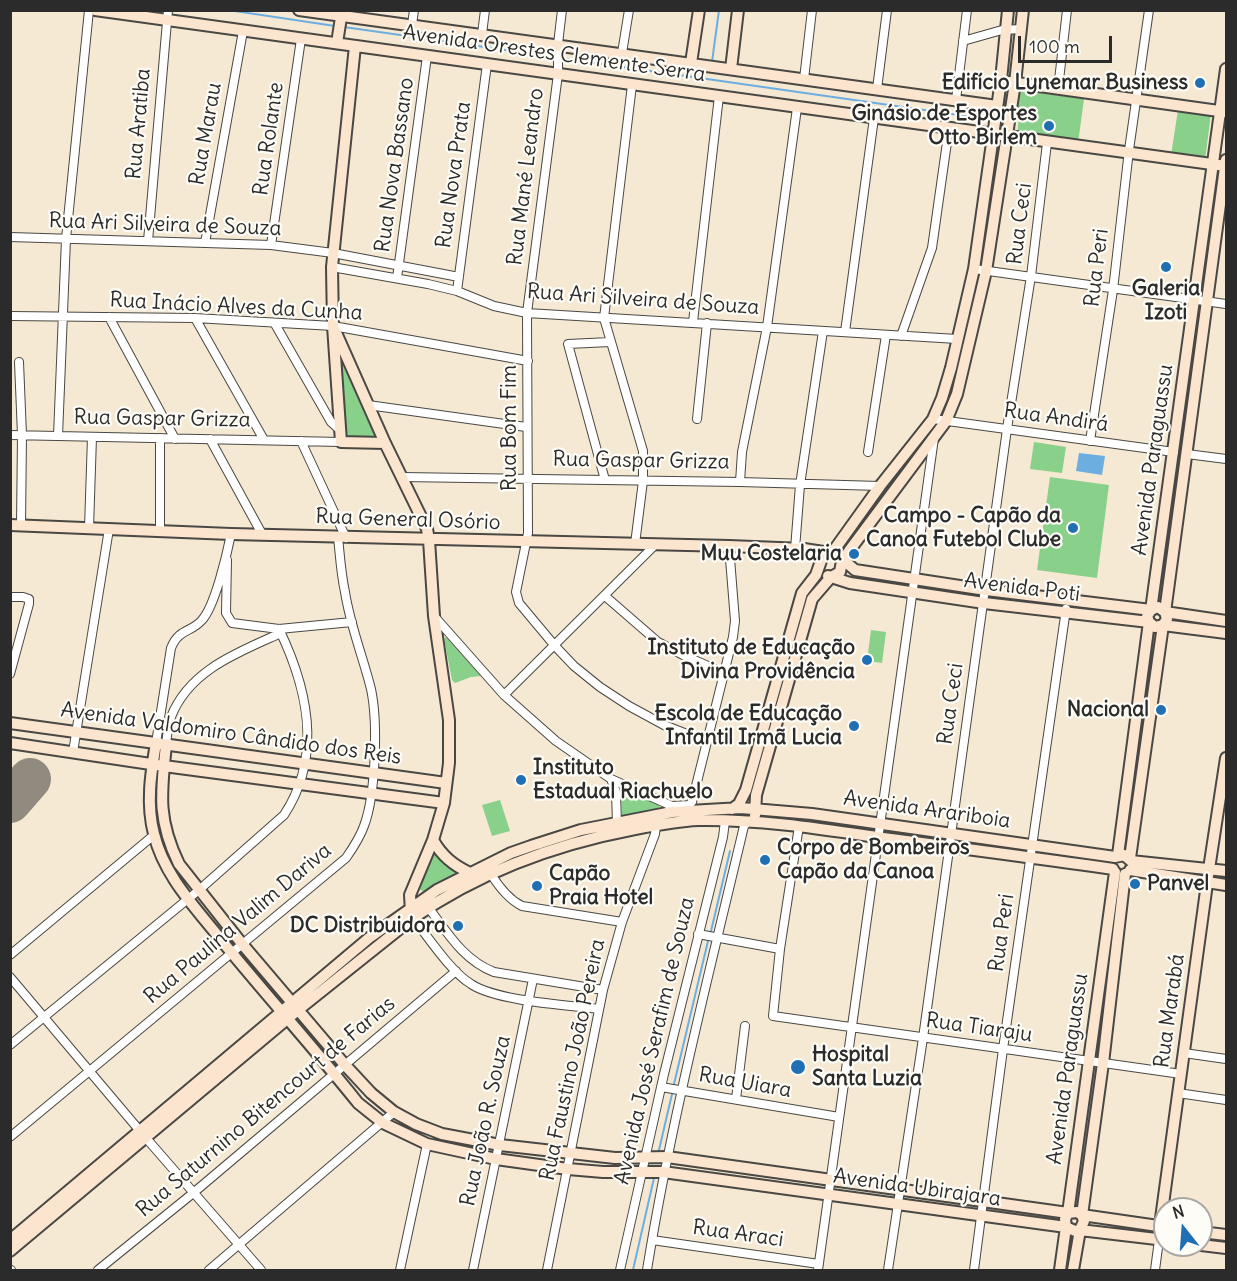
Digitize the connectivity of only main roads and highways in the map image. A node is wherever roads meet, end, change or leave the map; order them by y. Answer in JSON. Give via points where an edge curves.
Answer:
{"nodes":[{"id":1,"x":95,"y":10,"type":"edge"},
{"id":2,"x":299,"y":10,"type":"edge"},
{"id":3,"x":699,"y":10,"type":"edge"},
{"id":4,"x":738,"y":10,"type":"edge"},
{"id":5,"x":1008,"y":10,"type":"edge"},
{"id":6,"x":1023,"y":10,"type":"edge"},
{"id":7,"x":167,"y":16,"type":"edge"},
{"id":8,"x":341,"y":17,"type":"edge"},
{"id":9,"x":338,"y":40,"type":"junction"},
{"id":10,"x":355,"y":46,"type":"junction"},
{"id":11,"x":691,"y":63,"type":"junction"},
{"id":12,"x":731,"y":69,"type":"junction"},
{"id":13,"x":1227,"y":69,"type":"edge"},
{"id":14,"x":1001,"y":80,"type":"junction"},
{"id":15,"x":1015,"y":83,"type":"junction"},
{"id":16,"x":997,"y":106,"type":"junction"},
{"id":17,"x":1223,"y":112,"type":"edge"},
{"id":18,"x":993,"y":135,"type":"junction"},
{"id":19,"x":1007,"y":137,"type":"junction"},
{"id":20,"x":1226,"y":164,"type":"edge"},
{"id":21,"x":1213,"y":165,"type":"junction"},
{"id":22,"x":333,"y":326,"type":"junction"},
{"id":23,"x":385,"y":443,"type":"junction"},
{"id":24,"x":16,"y":525,"type":"edge"},
{"id":25,"x":429,"y":540,"type":"junction"},
{"id":26,"x":799,"y":549,"type":"junction"},
{"id":27,"x":831,"y":553,"type":"junction"},
{"id":28,"x":842,"y":561,"type":"junction"},
{"id":29,"x":820,"y":563,"type":"junction"},
{"id":30,"x":831,"y":577,"type":"junction"},
{"id":31,"x":1151,"y":610,"type":"junction"},
{"id":32,"x":1165,"y":612,"type":"junction"},
{"id":33,"x":1227,"y":621,"type":"edge"},
{"id":34,"x":1149,"y":622,"type":"junction"},
{"id":35,"x":1163,"y":625,"type":"junction"},
{"id":36,"x":1227,"y":633,"type":"edge"},
{"id":37,"x":10,"y":723,"type":"edge"},
{"id":38,"x":10,"y":743,"type":"edge"},
{"id":39,"x":161,"y":744,"type":"junction"},
{"id":40,"x":1227,"y":758,"type":"edge"},
{"id":41,"x":158,"y":765,"type":"junction"},
{"id":42,"x":446,"y":783,"type":"junction"},
{"id":43,"x":444,"y":803,"type":"junction"},
{"id":44,"x":161,"y":809,"type":"junction"},
{"id":45,"x":732,"y":809,"type":"junction"},
{"id":46,"x":149,"y":810,"type":"junction"},
{"id":47,"x":755,"y":810,"type":"junction"},
{"id":48,"x":812,"y":814,"type":"junction"},
{"id":49,"x":834,"y":817,"type":"junction"},
{"id":50,"x":725,"y":821,"type":"junction"},
{"id":51,"x":749,"y":821,"type":"junction"},
{"id":52,"x":901,"y":826,"type":"junction"},
{"id":53,"x":805,"y":827,"type":"junction"},
{"id":54,"x":832,"y":830,"type":"junction"},
{"id":55,"x":166,"y":832,"type":"junction"},
{"id":56,"x":154,"y":835,"type":"junction"},
{"id":57,"x":983,"y":838,"type":"junction"},
{"id":58,"x":433,"y":840,"type":"junction"},
{"id":59,"x":899,"y":840,"type":"junction"},
{"id":60,"x":981,"y":851,"type":"junction"},
{"id":61,"x":1117,"y":856,"type":"junction"},
{"id":62,"x":1124,"y":867,"type":"junction"},
{"id":63,"x":1209,"y":869,"type":"junction"},
{"id":64,"x":1227,"y":871,"type":"edge"},
{"id":65,"x":470,"y":873,"type":"junction"},
{"id":66,"x":1207,"y":883,"type":"junction"},
{"id":67,"x":1227,"y":885,"type":"edge"},
{"id":68,"x":411,"y":913,"type":"junction"},
{"id":69,"x":295,"y":1006,"type":"junction"},
{"id":70,"x":284,"y":1016,"type":"junction"},
{"id":71,"x":143,"y":1134,"type":"junction"},
{"id":72,"x":1166,"y":1197,"type":"edge"},
{"id":73,"x":1068,"y":1213,"type":"junction"},
{"id":74,"x":1082,"y":1215,"type":"junction"},
{"id":75,"x":1153,"y":1225,"type":"edge"},
{"id":76,"x":1066,"y":1227,"type":"junction"},
{"id":77,"x":1080,"y":1230,"type":"junction"},
{"id":78,"x":1153,"y":1239,"type":"edge"},
{"id":79,"x":10,"y":1240,"type":"edge"},
{"id":80,"x":10,"y":1251,"type":"edge"},
{"id":81,"x":1060,"y":1270,"type":"edge"},
{"id":82,"x":1073,"y":1270,"type":"edge"}],
"edges":[{"from":1,"to":7,"type":"main road","name":"Avenida Orestes Clemente Serra"},
{"from":2,"to":8,"type":"main road","name":"Avenida Orestes Clemente Serra"},
{"from":3,"to":11,"type":"main road"},
{"from":4,"to":12,"type":"main road"},
{"from":5,"to":14,"type":"main road"},
{"from":6,"to":15,"type":"main road"},
{"from":7,"to":9,"type":"main road","name":"Avenida Orestes Clemente Serra","via":[[243,31]]},
{"from":8,"to":9,"type":"main road"},
{"from":8,"to":11,"type":"main road","name":"Avenida Orestes Clemente Serra","via":[[482,34],[558,49]]},
{"from":9,"to":10,"type":"main road","name":"Avenida Orestes Clemente Serra"},
{"from":10,"to":18,"type":"main road","name":"Avenida Orestes Clemente Serra","via":[[487,64],[558,69],[632,85]]},
{"from":10,"to":22,"type":"main road","via":[[333,253]]},
{"from":11,"to":12,"type":"main road","name":"Avenida Orestes Clemente Serra"},
{"from":12,"to":16,"type":"main road","name":"Avenida Orestes Clemente Serra"},
{"from":13,"to":17,"type":"main road","name":"Avenida Paraguassu"},
{"from":14,"to":15,"type":"main road"},
{"from":14,"to":16,"type":"main road"},
{"from":15,"to":17,"type":"main road"},
{"from":15,"to":19,"type":"main road"},
{"from":16,"to":18,"type":"main road"},
{"from":17,"to":21,"type":"main road","name":"Avenida Paraguassu"},
{"from":18,"to":19,"type":"main road","name":"Avenida Orestes Clemente Serra"},
{"from":18,"to":27,"type":"main road","via":[[974,269],[951,368],[933,419]]},
{"from":19,"to":21,"type":"main road","name":"Avenida Orestes Clemente Serra"},
{"from":19,"to":28,"type":"main road","via":[[986,271],[957,394],[946,421]]},
{"from":20,"to":21,"type":"main road","name":"Avenida Orestes Clemente Serra"},
{"from":20,"to":32,"type":"main road","name":"Avenida Paraguassu"},
{"from":21,"to":31,"type":"main road","name":"Avenida Paraguassu"},
{"from":22,"to":23,"type":"main road"},
{"from":22,"to":23,"type":"main road","name":"Rua Gaspar Grizza","via":[[341,442]]},
{"from":23,"to":25,"type":"main road"},
{"from":24,"to":25,"type":"main road","name":"Rua General Osório"},
{"from":25,"to":26,"type":"main road","name":"Rua General Osório"},
{"from":25,"to":42,"type":"main road","via":[[434,616],[449,720]]},
{"from":26,"to":27,"type":"main road","name":"Rua General Osório"},
{"from":26,"to":29,"type":"main road"},
{"from":27,"to":28,"type":"main road","name":"Avenida Poti"},
{"from":27,"to":29,"type":"main road"},
{"from":28,"to":30,"type":"main road","via":[[840,572]]},
{"from":28,"to":31,"type":"main road","name":"Avenida Poti","via":[[855,570],[915,580]]},
{"from":29,"to":30,"type":"main road","via":[[824,575]]},
{"from":29,"to":45,"type":"main road","via":[[802,593],[746,790]]},
{"from":30,"to":34,"type":"main road","name":"Avenida Poti","via":[[984,603]]},
{"from":30,"to":47,"type":"main road","via":[[812,599]]},
{"from":31,"to":32,"type":"main road","name":"Avenida Poti","via":[[1158,607]]},
{"from":31,"to":34,"type":"main road","name":"Avenida Paraguassu"},
{"from":32,"to":33,"type":"main road","name":"Avenida Poti"},
{"from":32,"to":35,"type":"main road","name":"Avenida Paraguassu","via":[[1167,619]]},
{"from":34,"to":35,"type":"main road","name":"Avenida Poti","via":[[1155,627]]},
{"from":34,"to":61,"type":"main road","name":"Avenida Paraguassu"},
{"from":35,"to":36,"type":"main road","name":"Avenida Poti"},
{"from":35,"to":62,"type":"main road","name":"Avenida Paraguassu"},
{"from":37,"to":39,"type":"main road","name":"Avenida Valdomiro Cândido dos Reis"},
{"from":38,"to":41,"type":"main road","name":"Avenida Valdomiro Cândido dos Reis"},
{"from":39,"to":41,"type":"main road"},
{"from":39,"to":42,"type":"main road","name":"Avenida Valdomiro Cândido dos Reis"},
{"from":40,"to":63,"type":"main road","name":"Rua Marabá"},
{"from":41,"to":43,"type":"main road","name":"Avenida Valdomiro Cândido dos Reis"},
{"from":41,"to":44,"type":"main road","name":"Avenida Ubirajara"},
{"from":41,"to":46,"type":"main road","name":"Avenida Ubirajara"},
{"from":42,"to":43,"type":"main road"},
{"from":43,"to":58,"type":"main road"},
{"from":44,"to":46,"type":"main road"},
{"from":44,"to":55,"type":"main road","name":"Avenida Ubirajara"},
{"from":45,"to":47,"type":"main road","name":"Avenida Arariboia"},
{"from":45,"to":50,"type":"main road","via":[[724,815]]},
{"from":45,"to":65,"type":"main road","name":"Avenida Arariboia","via":[[672,809],[581,830],[511,853]]},
{"from":46,"to":56,"type":"main road","name":"Avenida Ubirajara"},
{"from":47,"to":48,"type":"main road","name":"Avenida Arariboia"},
{"from":47,"to":51,"type":"main road","via":[[755,817]]},
{"from":48,"to":49,"type":"main road","name":"Avenida Arariboia"},
{"from":48,"to":53,"type":"main road"},
{"from":49,"to":52,"type":"main road","name":"Avenida Arariboia"},
{"from":49,"to":54,"type":"main road"},
{"from":50,"to":51,"type":"main road","name":"Avenida Arariboia"},
{"from":50,"to":68,"type":"main road","name":"Avenida Arariboia","via":[[656,825],[583,841],[491,873]]},
{"from":51,"to":53,"type":"main road","name":"Avenida Arariboia"},
{"from":52,"to":57,"type":"main road","name":"Avenida Arariboia"},
{"from":52,"to":59,"type":"main road"},
{"from":53,"to":54,"type":"main road","name":"Avenida Arariboia"},
{"from":54,"to":59,"type":"main road","name":"Avenida Arariboia"},
{"from":55,"to":56,"type":"main road"},
{"from":55,"to":69,"type":"main road","name":"Avenida Ubirajara","via":[[179,864]]},
{"from":56,"to":70,"type":"main road","name":"Avenida Ubirajara","via":[[170,873]]},
{"from":57,"to":60,"type":"main road"},
{"from":57,"to":61,"type":"main road","name":"Avenida Arariboia"},
{"from":58,"to":65,"type":"main road","via":[[449,861]]},
{"from":58,"to":68,"type":"main road","via":[[410,895]]},
{"from":59,"to":60,"type":"main road","name":"Avenida Arariboia"},
{"from":60,"to":62,"type":"main road","name":"Avenida Arariboia"},
{"from":61,"to":62,"type":"main road","name":"Avenida Paraguassu","via":[[1112,863]]},
{"from":62,"to":63,"type":"main road"},
{"from":62,"to":66,"type":"main road"},
{"from":62,"to":73,"type":"main road","name":"Avenida Paraguassu","via":[[1089,1061]]},
{"from":62,"to":74,"type":"main road","name":"Avenida Paraguassu"},
{"from":63,"to":64,"type":"main road"},
{"from":63,"to":66,"type":"main road","name":"Rua Marabá"},
{"from":65,"to":68,"type":"main road","name":"Avenida Arariboia","via":[[437,890]]},
{"from":66,"to":67,"type":"main road"},
{"from":66,"to":72,"type":"main road","name":"Rua Marabá"},
{"from":68,"to":69,"type":"main road"},
{"from":69,"to":70,"type":"main road"},
{"from":69,"to":73,"type":"main road","name":"Avenida Ubirajara","via":[[371,1093],[394,1112],[442,1134],[571,1155],[667,1157]]},
{"from":70,"to":71,"type":"main road"},
{"from":70,"to":76,"type":"main road","name":"Avenida Ubirajara","via":[[358,1103],[383,1122],[427,1144],[568,1169],[663,1172]]},
{"from":71,"to":79,"type":"main road"},
{"from":71,"to":80,"type":"main road"},
{"from":73,"to":74,"type":"main road","name":"Avenida Ubirajara"},
{"from":73,"to":76,"type":"main road","name":"Avenida Paraguassu"},
{"from":74,"to":75,"type":"main road","name":"Avenida Ubirajara"},
{"from":74,"to":77,"type":"main road","name":"Avenida Paraguassu"},
{"from":76,"to":77,"type":"main road","name":"Avenida Ubirajara"},
{"from":76,"to":81,"type":"main road","name":"Avenida Paraguassu"},
{"from":77,"to":78,"type":"main road","name":"Avenida Ubirajara"},
{"from":77,"to":82,"type":"main road","name":"Avenida Paraguassu"}]}
